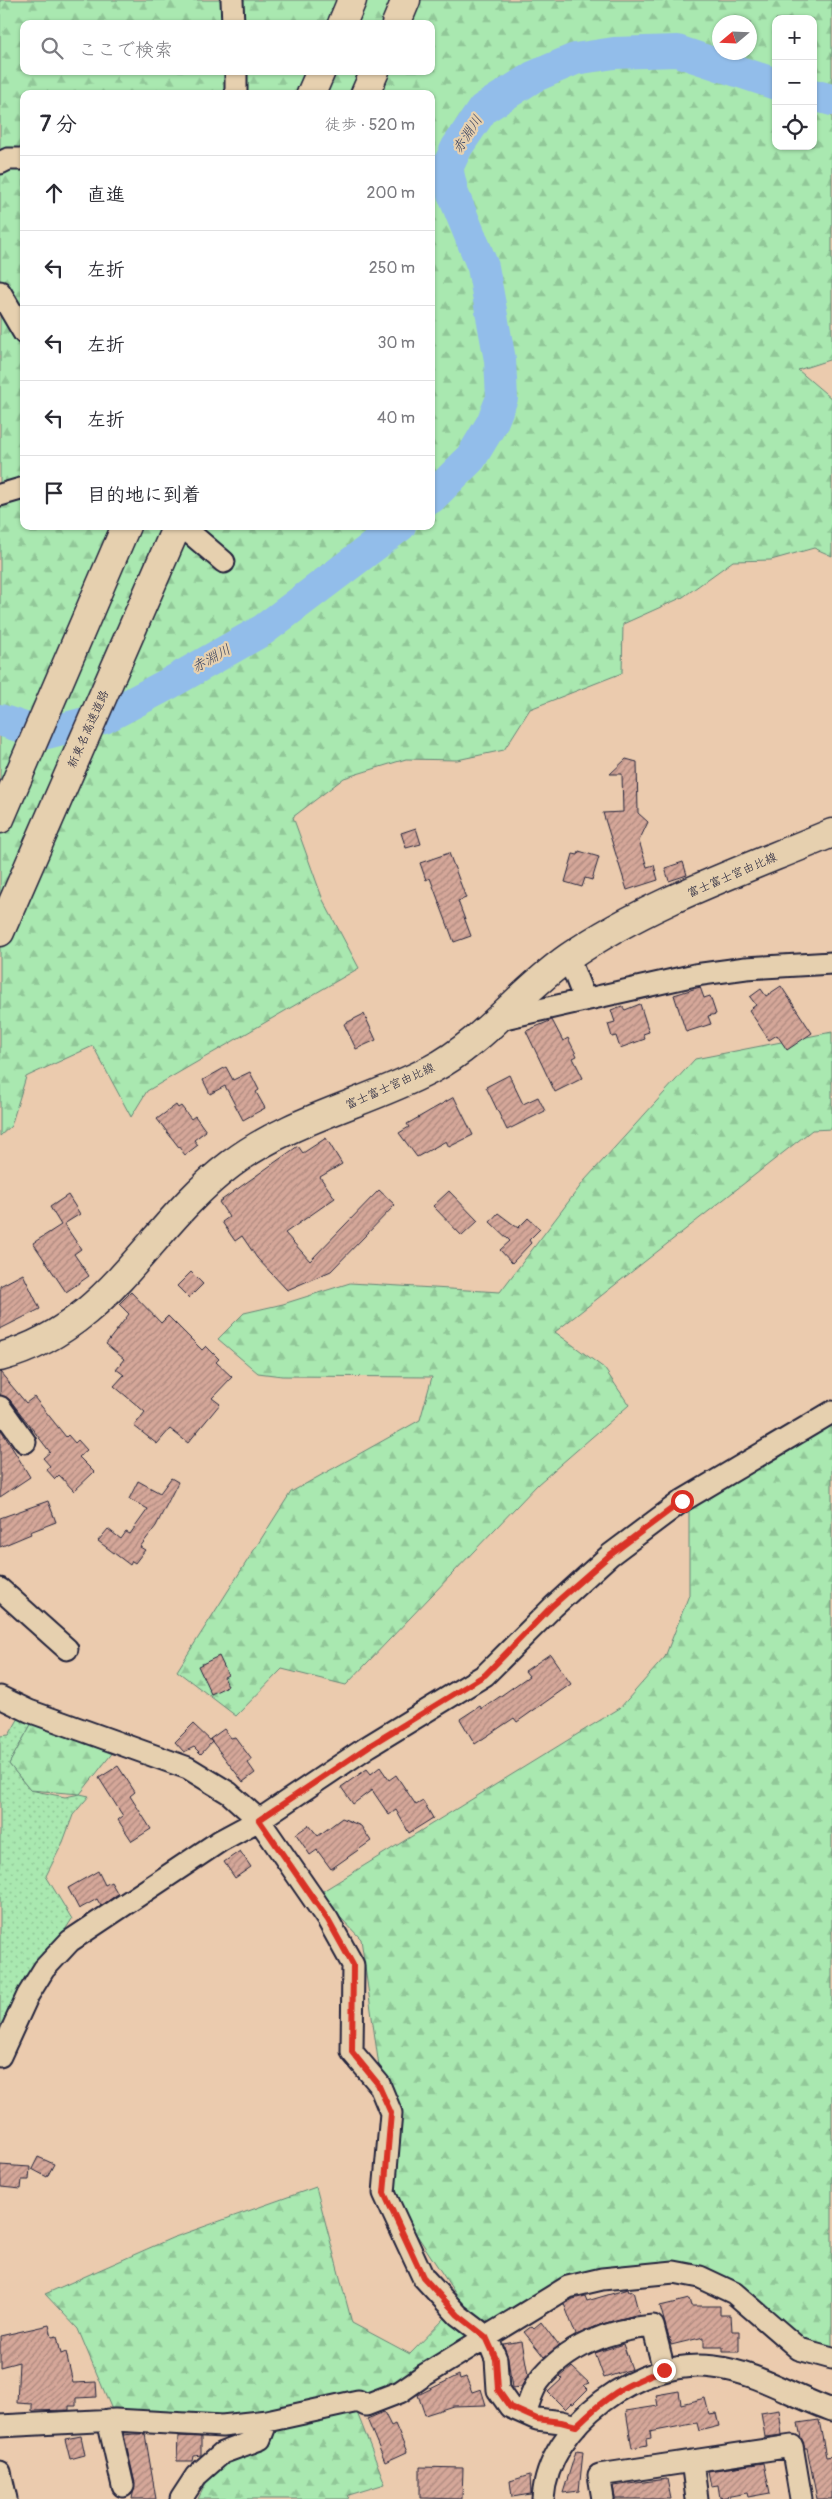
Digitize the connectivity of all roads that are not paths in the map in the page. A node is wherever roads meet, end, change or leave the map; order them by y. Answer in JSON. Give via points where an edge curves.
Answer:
{"nodes":[{"id":1,"x":232,"y":0,"type":"edge"},
{"id":2,"x":352,"y":0,"type":"edge"},
{"id":3,"x":406,"y":0,"type":"edge"},
{"id":4,"x":234,"y":20,"type":"edge"},
{"id":5,"x":344,"y":20,"type":"edge"},
{"id":6,"x":398,"y":20,"type":"edge"},
{"id":7,"x":236,"y":75,"type":"edge"},
{"id":8,"x":319,"y":75,"type":"edge"},
{"id":9,"x":373,"y":75,"type":"edge"},
{"id":10,"x":236,"y":90,"type":"edge"},
{"id":11,"x":314,"y":90,"type":"edge"},
{"id":12,"x":367,"y":90,"type":"edge"},
{"id":13,"x":20,"y":158,"type":"edge"},
{"id":14,"x":0,"y":163,"type":"edge"},
{"id":15,"x":0,"y":292,"type":"edge"},
{"id":16,"x":20,"y":326,"type":"edge"},
{"id":17,"x":20,"y":489,"type":"edge"},
{"id":18,"x":0,"y":495,"type":"edge"},
{"id":19,"x":124,"y":530,"type":"edge"},
{"id":20,"x":175,"y":530,"type":"edge"},
{"id":21,"x":187,"y":530,"type":"edge"},
{"id":22,"x":224,"y":562,"type":"dead end"},
{"id":23,"x":0,"y":819,"type":"edge"},
{"id":24,"x":832,"y":833,"type":"edge"},
{"id":25,"x":0,"y":932,"type":"edge"},
{"id":26,"x":568,"y":957,"type":"junction"},
{"id":27,"x":832,"y":963,"type":"edge"},
{"id":28,"x":585,"y":1000,"type":"junction"},
{"id":29,"x":500,"y":1019,"type":"junction"},
{"id":30,"x":0,"y":1357,"type":"edge"},
{"id":31,"x":0,"y":1407,"type":"edge"},
{"id":32,"x":832,"y":1412,"type":"edge"},
{"id":33,"x":25,"y":1442,"type":"dead end"},
{"id":34,"x":0,"y":1589,"type":"edge"},
{"id":35,"x":67,"y":1649,"type":"dead end"},
{"id":36,"x":0,"y":1697,"type":"edge"},
{"id":37,"x":259,"y":1820,"type":"junction"},
{"id":38,"x":0,"y":2056,"type":"edge"},
{"id":39,"x":486,"y":2337,"type":"junction"},
{"id":40,"x":832,"y":2358,"type":"edge"},
{"id":41,"x":664,"y":2370,"type":"junction"},
{"id":42,"x":832,"y":2410,"type":"edge"},
{"id":43,"x":526,"y":2413,"type":"junction"},
{"id":44,"x":108,"y":2420,"type":"junction"},
{"id":45,"x":267,"y":2421,"type":"junction"},
{"id":46,"x":0,"y":2426,"type":"edge"},
{"id":47,"x":576,"y":2426,"type":"junction"},
{"id":48,"x":692,"y":2461,"type":"junction"},
{"id":49,"x":0,"y":2472,"type":"edge"},
{"id":50,"x":123,"y":2486,"type":"dead end"},
{"id":51,"x":6,"y":2499,"type":"edge"},
{"id":52,"x":181,"y":2499,"type":"edge"},
{"id":53,"x":543,"y":2499,"type":"edge"},
{"id":54,"x":603,"y":2499,"type":"edge"},
{"id":55,"x":697,"y":2499,"type":"edge"},
{"id":56,"x":801,"y":2499,"type":"edge"}],
"edges":[{"from":1,"to":4,"type":"street"},
{"from":2,"to":5,"type":"main road"},
{"from":3,"to":6,"type":"main road"},
{"from":7,"to":10,"type":"street"},
{"from":8,"to":11,"type":"main road"},
{"from":9,"to":12,"type":"main road"},
{"from":13,"to":14,"type":"street"},
{"from":15,"to":16,"type":"street"},
{"from":17,"to":18,"type":"street"},
{"from":19,"to":23,"type":"main road"},
{"from":20,"to":25,"type":"main road","name":"新東名高速道路"},
{"from":21,"to":22,"type":"street"},
{"from":24,"to":26,"type":"main road","name":"富士富士宮由比線","via":[[662,905]]},
{"from":26,"to":28,"type":"street"},
{"from":26,"to":29,"type":"main road","name":"富士富士宮由比線"},
{"from":27,"to":28,"type":"street","via":[[746,968],[695,975]]},
{"from":28,"to":29,"type":"street"},
{"from":29,"to":30,"type":"main road","name":"富士富士宮由比線","via":[[431,1070],[267,1140],[232,1163],[207,1184],[74,1322],[48,1339]]},
{"from":31,"to":33,"type":"street"},
{"from":32,"to":37,"type":"street","via":[[682,1501],[610,1555],[552,1606],[485,1675],[369,1746]]},
{"from":34,"to":35,"type":"street"},
{"from":36,"to":37,"type":"street","via":[[29,1711],[188,1768],[230,1792]]},
{"from":37,"to":38,"type":"street","via":[[220,1841],[70,1941],[44,1969],[32,1988]]},
{"from":37,"to":39,"type":"street","via":[[328,1920],[353,1965],[352,2052],[378,2084],[391,2113],[384,2193],[394,2218],[423,2277],[458,2315]]},
{"from":39,"to":40,"type":"street","via":[[568,2287],[602,2279],[674,2272],[700,2276],[734,2293],[799,2349]]},
{"from":39,"to":43,"type":"street","via":[[496,2359],[498,2390],[510,2407]]},
{"from":39,"to":45,"type":"street","via":[[400,2392],[374,2402],[366,2405],[358,2401]]},
{"from":41,"to":42,"type":"street","via":[[713,2366],[743,2372]]},
{"from":41,"to":43,"type":"street","via":[[653,2326],[629,2328],[580,2347],[558,2362],[538,2382]]},
{"from":41,"to":47,"type":"street","via":[[634,2381],[603,2400]]},
{"from":43,"to":47,"type":"street","via":[[537,2419]]},
{"from":44,"to":45,"type":"street","via":[[222,2426]]},
{"from":44,"to":46,"type":"street"},
{"from":44,"to":50,"type":"street"},
{"from":45,"to":52,"type":"street","via":[[260,2439],[222,2453],[196,2476]]},
{"from":47,"to":53,"type":"street","via":[[554,2459]]},
{"from":48,"to":54,"type":"street","via":[[599,2475]]},
{"from":48,"to":55,"type":"street"},
{"from":48,"to":56,"type":"street","via":[[792,2446]]},
{"from":49,"to":51,"type":"street"}]}
